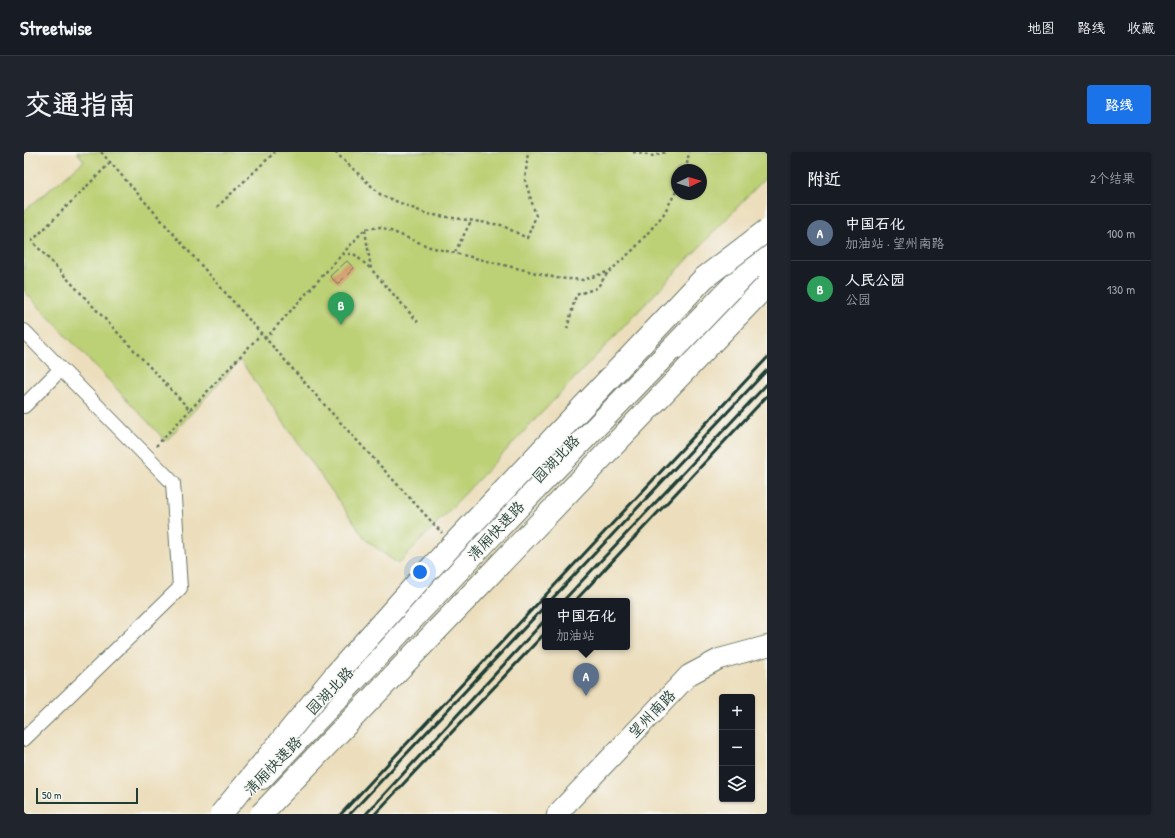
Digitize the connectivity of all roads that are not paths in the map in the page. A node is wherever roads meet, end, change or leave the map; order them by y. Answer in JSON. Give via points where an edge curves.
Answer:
{"nodes":[{"id":1,"x":767,"y":230,"type":"edge"},
{"id":2,"x":767,"y":241,"type":"edge"},
{"id":3,"x":767,"y":250,"type":"edge"},
{"id":4,"x":767,"y":265,"type":"edge"},
{"id":5,"x":767,"y":285,"type":"edge"},
{"id":6,"x":24,"y":331,"type":"edge"},
{"id":7,"x":61,"y":370,"type":"junction"},
{"id":8,"x":24,"y":406,"type":"edge"},
{"id":9,"x":767,"y":646,"type":"edge"},
{"id":10,"x":24,"y":739,"type":"edge"},
{"id":11,"x":211,"y":814,"type":"edge"},
{"id":12,"x":221,"y":814,"type":"edge"},
{"id":13,"x":227,"y":814,"type":"edge"},
{"id":14,"x":261,"y":814,"type":"edge"},
{"id":15,"x":274,"y":814,"type":"edge"},
{"id":16,"x":557,"y":814,"type":"edge"}],
"edges":[{"from":1,"to":12,"type":"main road","bridge":true,"via":[[704,278],[453,544],[336,674]]},
{"from":2,"to":11,"type":"main road","name":"园湖北路"},
{"from":3,"to":13,"type":"main road","name":"清厢快速路"},
{"from":4,"to":15,"type":"main road","name":"园湖北路"},
{"from":5,"to":14,"type":"main road","name":"清厢快速路","bridge":true},
{"from":6,"to":7,"type":"street"},
{"from":7,"to":8,"type":"street"},
{"from":7,"to":10,"type":"street","via":[[174,483],[180,588]]},
{"from":9,"to":16,"type":"street","name":"望州南路","via":[[719,659],[689,676]]}]}
